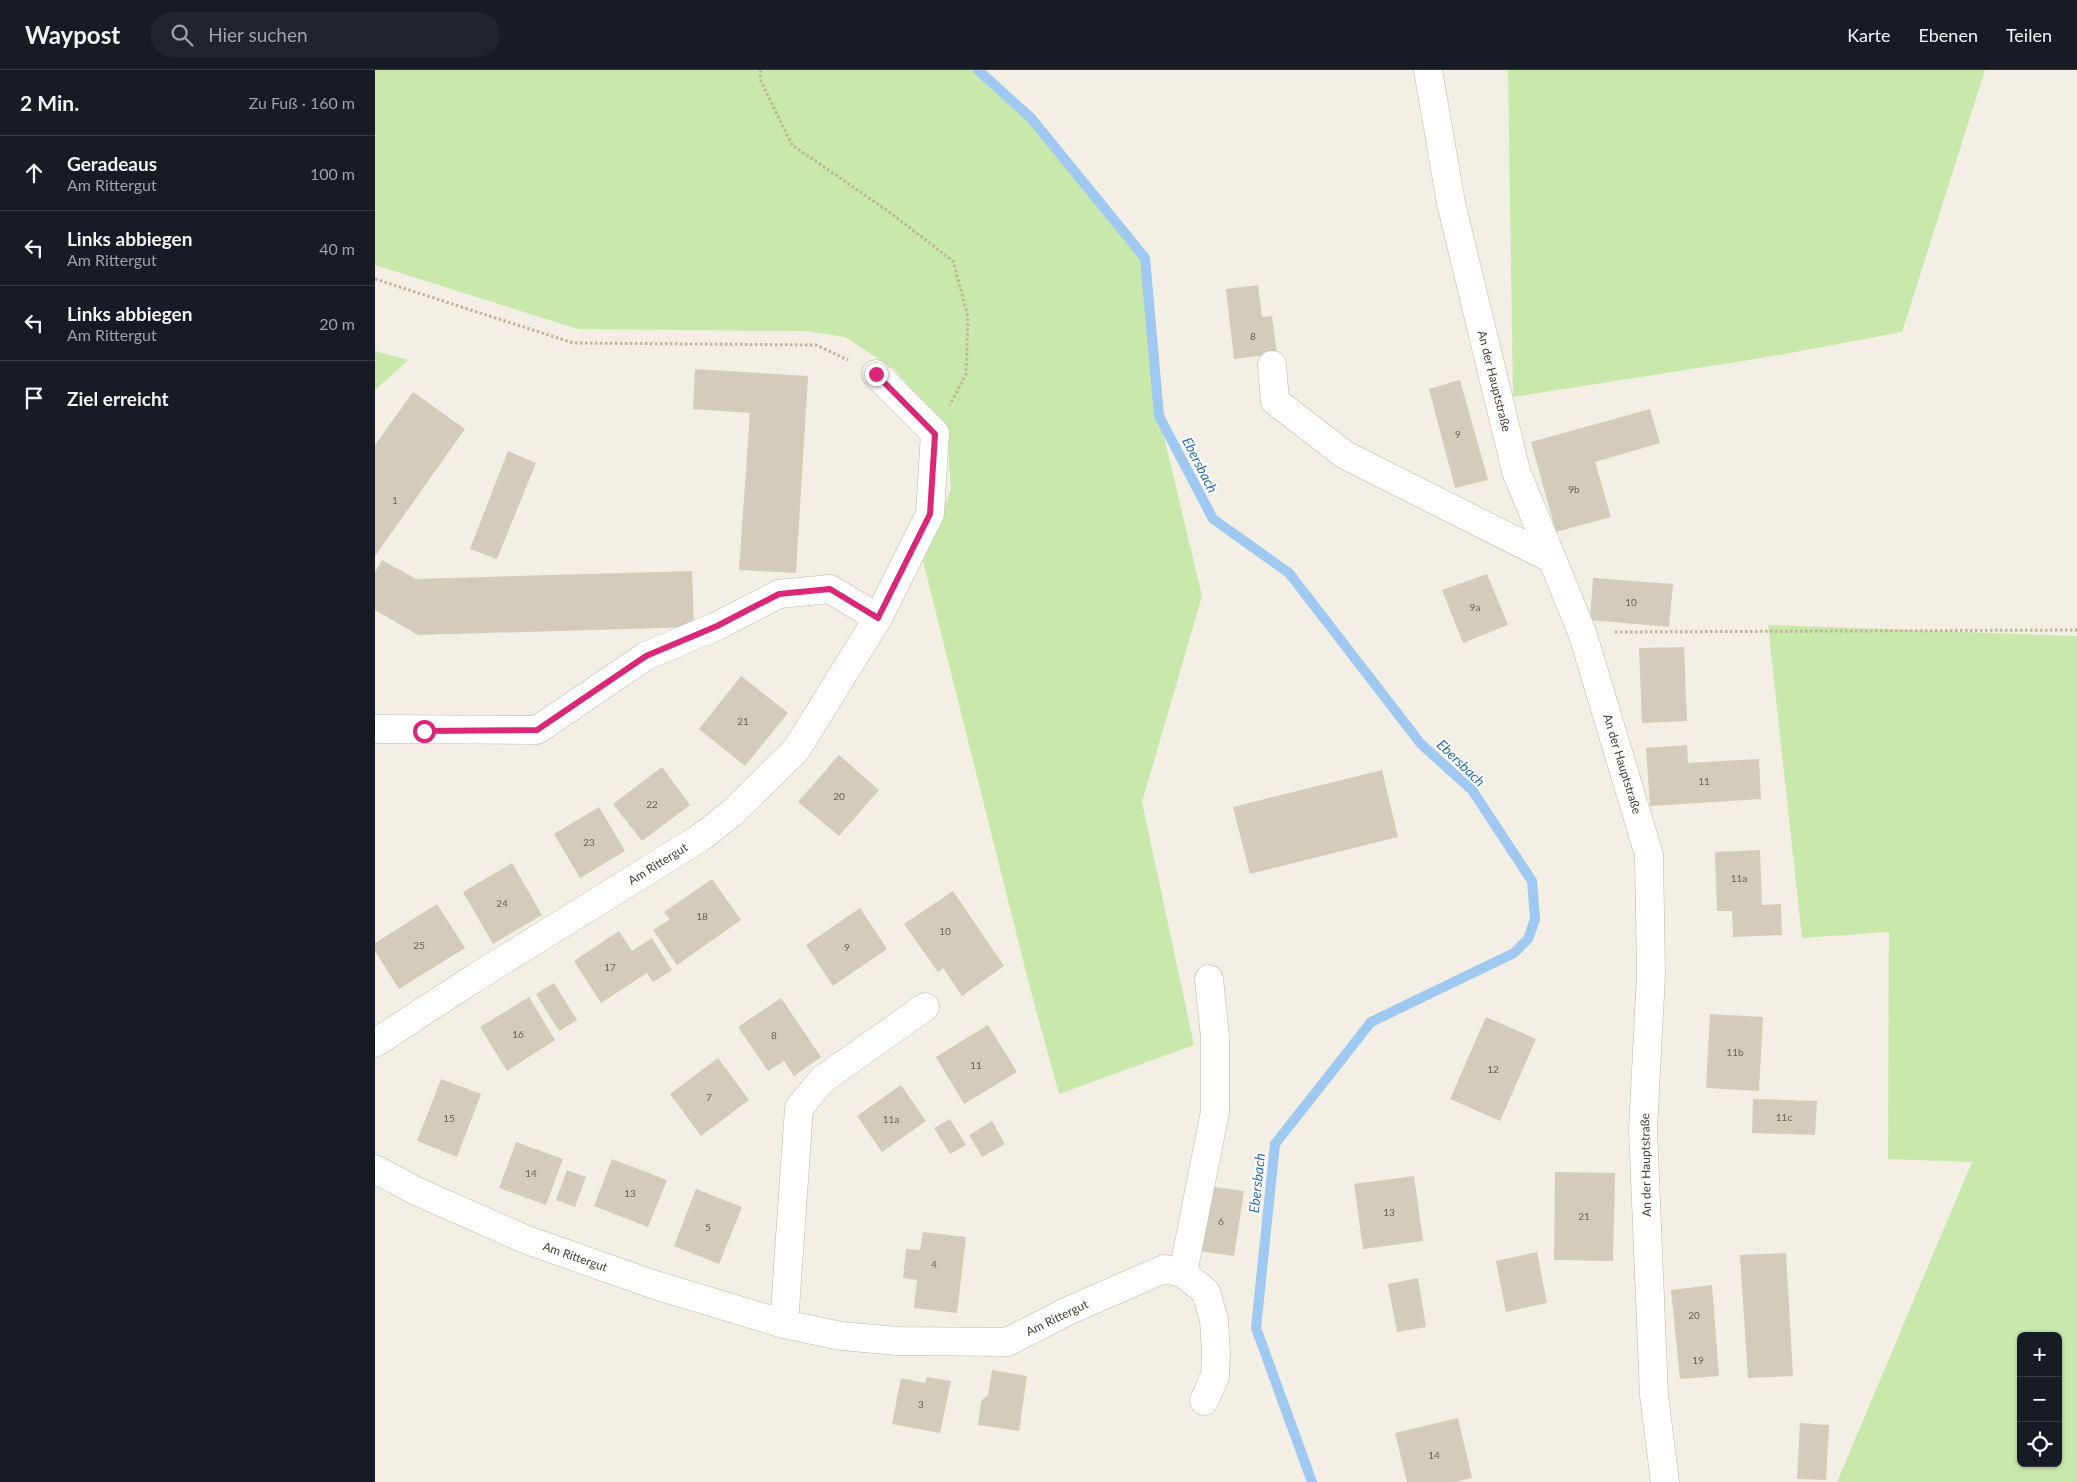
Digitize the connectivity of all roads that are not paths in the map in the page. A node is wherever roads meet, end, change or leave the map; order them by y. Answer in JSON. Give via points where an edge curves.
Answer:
{"nodes":[{"id":1,"x":1428,"y":70,"type":"edge"},
{"id":2,"x":1272,"y":365,"type":"dead end"},
{"id":3,"x":876,"y":374,"type":"road end"},
{"id":4,"x":1552,"y":559,"type":"junction"},
{"id":5,"x":878,"y":618,"type":"junction"},
{"id":6,"x":375,"y":730,"type":"edge"},
{"id":7,"x":1209,"y":979,"type":"dead end"},
{"id":8,"x":925,"y":1007,"type":"dead end"},
{"id":9,"x":375,"y":1043,"type":"edge"},
{"id":10,"x":375,"y":1169,"type":"edge"},
{"id":11,"x":1183,"y":1273,"type":"junction"},
{"id":12,"x":784,"y":1324,"type":"junction"},
{"id":13,"x":1204,"y":1401,"type":"dead end"},
{"id":14,"x":1665,"y":1482,"type":"edge"}],
"edges":[{"from":1,"to":4,"type":"street","name":"An der Hauptstraße","via":[[1451,204],[1516,471]]},
{"from":2,"to":4,"type":"street","via":[[1275,401],[1345,455]]},
{"from":3,"to":5,"type":"street","name":"Am Rittergut","via":[[935,434],[930,514]]},
{"from":4,"to":14,"type":"street","name":"An der Hauptstraße","via":[[1582,632],[1649,855],[1651,975],[1643,1129],[1654,1395]]},
{"from":5,"to":6,"type":"street","via":[[830,589],[779,594],[717,626],[646,656],[537,730]]},
{"from":5,"to":9,"type":"street","name":"Am Rittergut","via":[[796,750],[733,813],[700,838]]},
{"from":7,"to":11,"type":"street","via":[[1215,1037],[1215,1112]]},
{"from":8,"to":12,"type":"street","via":[[823,1079],[799,1108]]},
{"from":10,"to":12,"type":"street","name":"Am Rittergut","via":[[527,1240],[655,1285]]},
{"from":11,"to":12,"type":"street","name":"Am Rittergut","via":[[1164,1269],[1007,1342],[898,1341],[841,1336]]},
{"from":11,"to":13,"type":"street","via":[[1206,1292],[1214,1320],[1215,1376]]}]}
